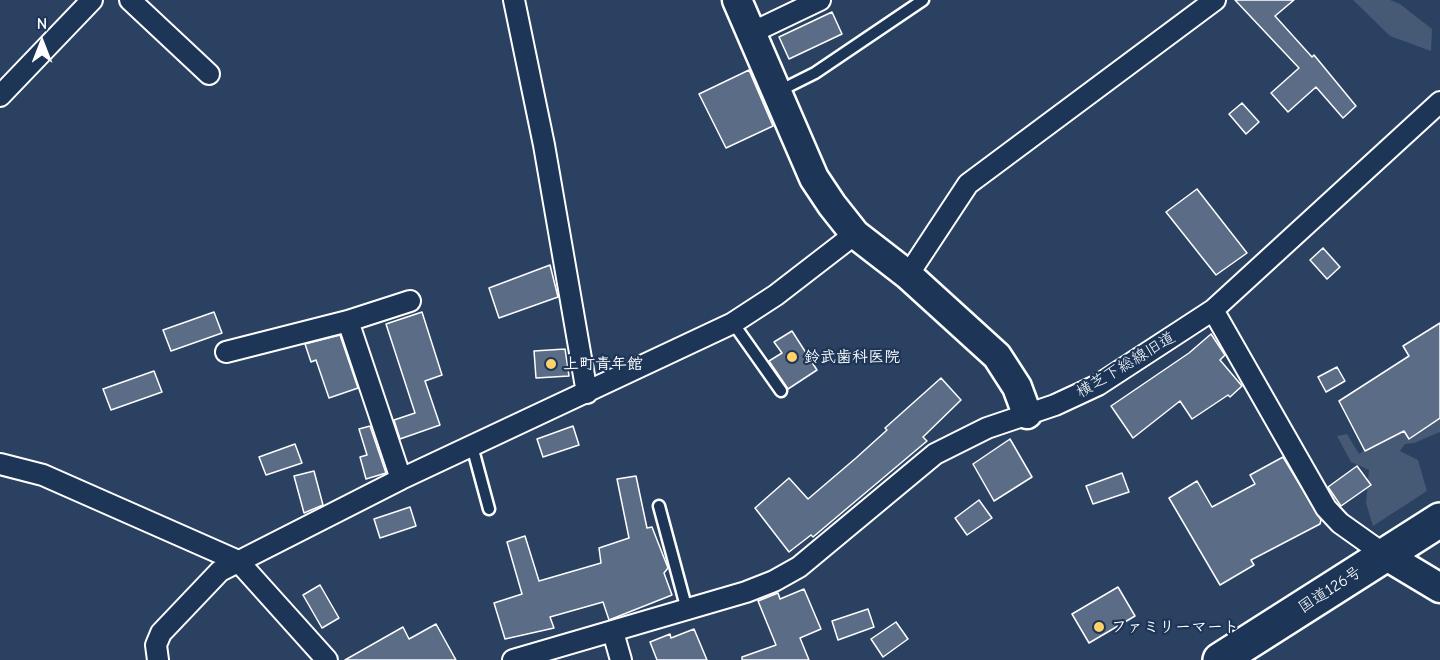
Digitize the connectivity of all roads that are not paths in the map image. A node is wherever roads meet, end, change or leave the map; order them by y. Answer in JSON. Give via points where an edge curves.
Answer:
{"nodes":[{"id":1,"x":92,"y":0,"type":"edge"},
{"id":2,"x":130,"y":0,"type":"edge"},
{"id":3,"x":514,"y":0,"type":"edge"},
{"id":4,"x":737,"y":0,"type":"edge"},
{"id":5,"x":820,"y":0,"type":"edge"},
{"id":6,"x":923,"y":0,"type":"edge"},
{"id":7,"x":1215,"y":0,"type":"edge"},
{"id":8,"x":752,"y":33,"type":"junction"},
{"id":9,"x":209,"y":74,"type":"dead end"},
{"id":10,"x":777,"y":92,"type":"junction"},
{"id":11,"x":0,"y":96,"type":"edge"},
{"id":12,"x":1440,"y":102,"type":"edge"},
{"id":13,"x":855,"y":234,"type":"junction"},
{"id":14,"x":908,"y":275,"type":"junction"},
{"id":15,"x":410,"y":301,"type":"dead end"},
{"id":16,"x":1213,"y":310,"type":"junction"},
{"id":17,"x":348,"y":321,"type":"junction"},
{"id":18,"x":733,"y":323,"type":"junction"},
{"id":19,"x":226,"y":352,"type":"dead end"},
{"id":20,"x":781,"y":391,"type":"dead end"},
{"id":21,"x":587,"y":393,"type":"junction"},
{"id":22,"x":1027,"y":414,"type":"junction"},
{"id":23,"x":472,"y":446,"type":"junction"},
{"id":24,"x":0,"y":464,"type":"edge"},
{"id":25,"x":401,"y":479,"type":"junction"},
{"id":26,"x":659,"y":506,"type":"dead end"},
{"id":27,"x":489,"y":509,"type":"dead end"},
{"id":28,"x":1440,"y":520,"type":"edge"},
{"id":29,"x":1385,"y":555,"type":"junction"},
{"id":30,"x":238,"y":561,"type":"junction"},
{"id":31,"x":1440,"y":588,"type":"edge"},
{"id":32,"x":687,"y":610,"type":"junction"},
{"id":33,"x":613,"y":633,"type":"junction"},
{"id":34,"x":158,"y":660,"type":"edge"},
{"id":35,"x":327,"y":660,"type":"edge"},
{"id":36,"x":513,"y":660,"type":"edge"},
{"id":37,"x":621,"y":660,"type":"edge"},
{"id":38,"x":1220,"y":660,"type":"edge"}],
"edges":[{"from":1,"to":11,"type":"street"},
{"from":2,"to":9,"type":"street"},
{"from":3,"to":21,"type":"street","via":[[544,145]]},
{"from":4,"to":8,"type":"street"},
{"from":5,"to":8,"type":"street"},
{"from":6,"to":10,"type":"lane","via":[[815,73]]},
{"from":7,"to":14,"type":"street","via":[[968,184]]},
{"from":8,"to":10,"type":"street"},
{"from":10,"to":13,"type":"street","via":[[814,178]]},
{"from":12,"to":16,"type":"street","name":"横芝下総線旧道"},
{"from":13,"to":14,"type":"street"},
{"from":13,"to":18,"type":"street"},
{"from":14,"to":22,"type":"street","via":[[997,356],[1017,387]]},
{"from":15,"to":17,"type":"street"},
{"from":16,"to":22,"type":"street","name":"横芝下総線旧道","via":[[1098,386]]},
{"from":16,"to":29,"type":"street","via":[[1326,508],[1340,523]]},
{"from":17,"to":19,"type":"street"},
{"from":17,"to":25,"type":"street"},
{"from":18,"to":20,"type":"lane"},
{"from":18,"to":21,"type":"street"},
{"from":21,"to":23,"type":"street"},
{"from":22,"to":32,"type":"street","name":"横芝下総線旧道","via":[[987,428],[935,454],[799,567],[774,581]]},
{"from":23,"to":25,"type":"street"},
{"from":23,"to":27,"type":"lane"},
{"from":24,"to":30,"type":"street","via":[[43,475]]},
{"from":25,"to":30,"type":"street"},
{"from":26,"to":32,"type":"lane"},
{"from":28,"to":29,"type":"highway","name":"国道126号"},
{"from":29,"to":31,"type":"street"},
{"from":29,"to":38,"type":"highway","name":"国道126号"},
{"from":30,"to":34,"type":"street","via":[[220,571],[161,633],[156,645]]},
{"from":30,"to":35,"type":"street"},
{"from":32,"to":33,"type":"street","name":"横芝下総線旧道"},
{"from":33,"to":36,"type":"street","name":"横芝下総線旧道"},
{"from":33,"to":37,"type":"street"}]}
